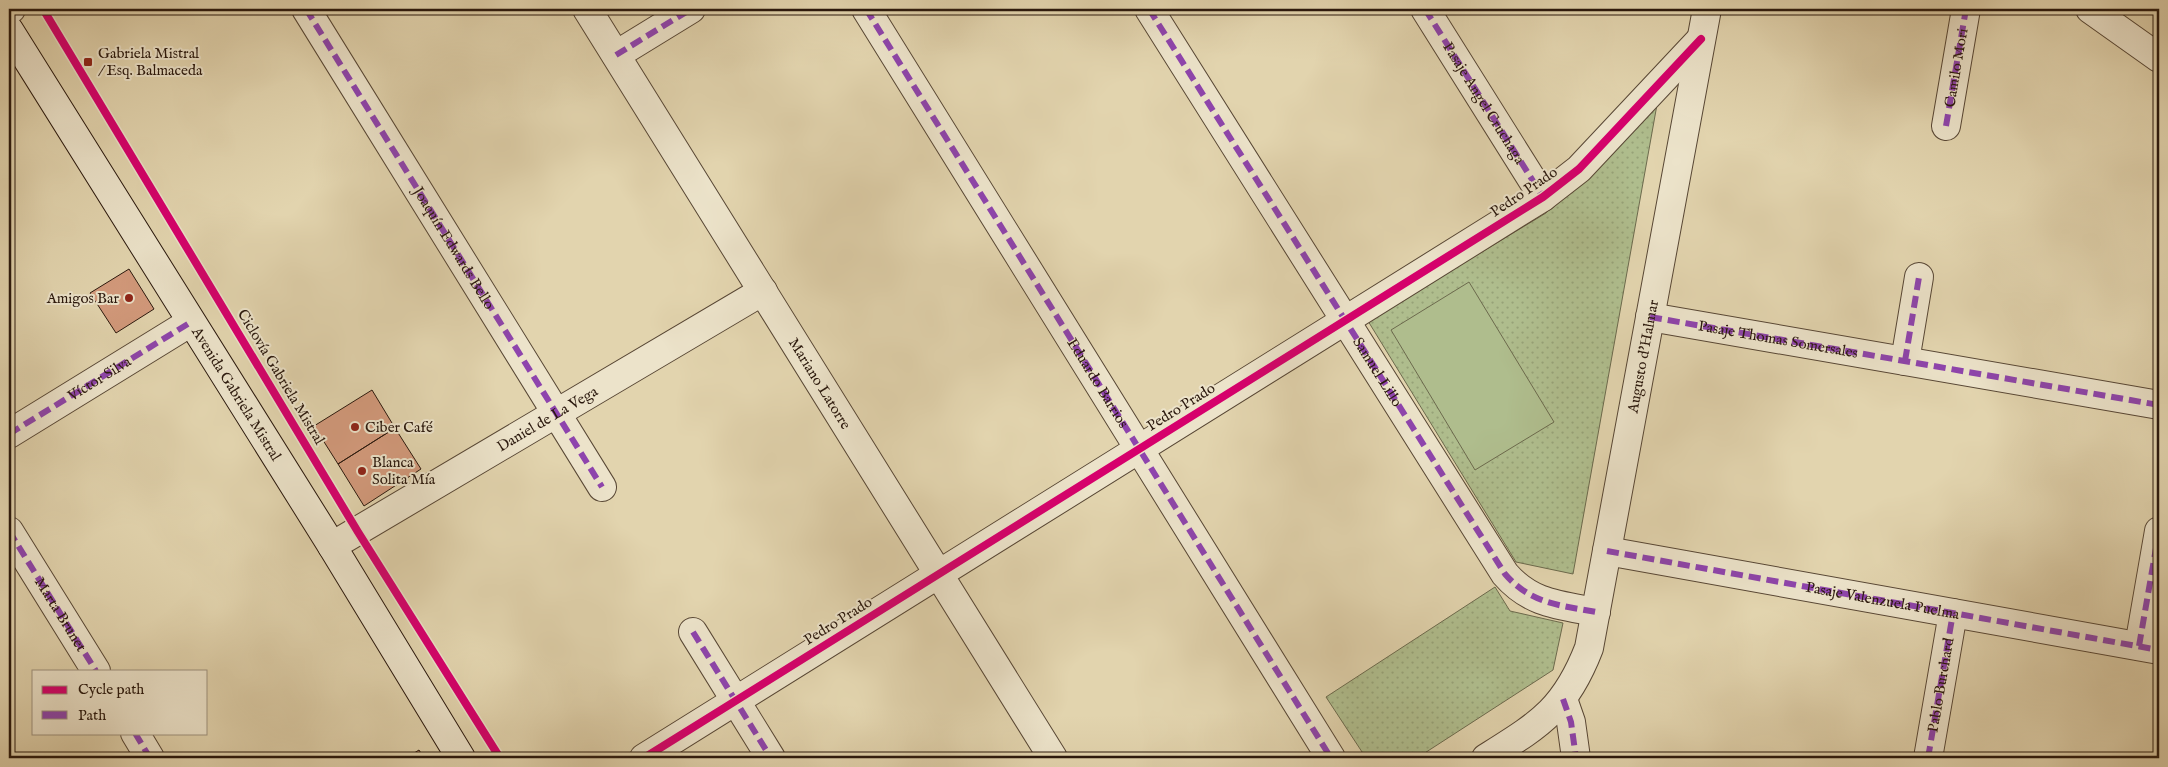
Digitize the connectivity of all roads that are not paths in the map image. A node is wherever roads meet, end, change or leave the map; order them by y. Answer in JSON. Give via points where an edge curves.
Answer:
{"nodes":[{"id":1,"x":306,"y":9,"type":"edge"},
{"id":2,"x":587,"y":9,"type":"edge"},
{"id":3,"x":691,"y":9,"type":"edge"},
{"id":4,"x":866,"y":9,"type":"edge"},
{"id":5,"x":1149,"y":9,"type":"edge"},
{"id":6,"x":1425,"y":9,"type":"edge"},
{"id":7,"x":1706,"y":9,"type":"edge"},
{"id":8,"x":1966,"y":9,"type":"edge"},
{"id":9,"x":2090,"y":9,"type":"edge"},
{"id":10,"x":9,"y":30,"type":"edge"},
{"id":11,"x":1701,"y":39,"type":"junction"},
{"id":12,"x":616,"y":55,"type":"junction"},
{"id":13,"x":2159,"y":58,"type":"edge"},
{"id":14,"x":1946,"y":126,"type":"dead end"},
{"id":15,"x":1543,"y":197,"type":"junction"},
{"id":16,"x":1919,"y":277,"type":"dead end"},
{"id":17,"x":763,"y":291,"type":"junction"},
{"id":18,"x":1650,"y":317,"type":"junction"},
{"id":19,"x":1346,"y":321,"type":"junction"},
{"id":20,"x":191,"y":322,"type":"junction"},
{"id":21,"x":1905,"y":361,"type":"junction"},
{"id":22,"x":2159,"y":406,"type":"edge"},
{"id":23,"x":557,"y":414,"type":"junction"},
{"id":24,"x":9,"y":434,"type":"edge"},
{"id":25,"x":1140,"y":449,"type":"junction"},
{"id":26,"x":602,"y":487,"type":"dead end"},
{"id":27,"x":9,"y":530,"type":"edge"},
{"id":28,"x":2159,"y":531,"type":"edge"},
{"id":29,"x":332,"y":546,"type":"junction"},
{"id":30,"x":1607,"y":551,"type":"junction"},
{"id":31,"x":939,"y":574,"type":"junction"},
{"id":32,"x":1596,"y":612,"type":"junction"},
{"id":33,"x":1953,"y":613,"type":"junction"},
{"id":34,"x":693,"y":632,"type":"dead end"},
{"id":35,"x":2149,"y":648,"type":"edge"},
{"id":36,"x":95,"y":670,"type":"edge"},
{"id":37,"x":1563,"y":699,"type":"junction"},
{"id":38,"x":736,"y":701,"type":"junction"},
{"id":39,"x":136,"y":734,"type":"edge"},
{"id":40,"x":150,"y":758,"type":"edge"},
{"id":41,"x":461,"y":758,"type":"edge"},
{"id":42,"x":644,"y":758,"type":"edge"},
{"id":43,"x":771,"y":758,"type":"edge"},
{"id":44,"x":1053,"y":758,"type":"edge"},
{"id":45,"x":1331,"y":758,"type":"edge"},
{"id":46,"x":1486,"y":758,"type":"edge"},
{"id":47,"x":1576,"y":758,"type":"edge"},
{"id":48,"x":1928,"y":758,"type":"edge"}],
"edges":[{"from":1,"to":23,"type":"street","name":"Joaquín Edwards Bello"},
{"from":2,"to":12,"type":"street","name":"Mariano Latorre"},
{"from":3,"to":12,"type":"street"},
{"from":4,"to":25,"type":"street","name":"Eduardo Barrios"},
{"from":5,"to":19,"type":"street","name":"Samuel Lillo"},
{"from":6,"to":15,"type":"street","name":"Pasaje Angel Cruchaga"},
{"from":7,"to":11,"type":"street","name":"Augusto d'Halmar"},
{"from":8,"to":14,"type":"street","name":"Camilo Mori"},
{"from":9,"to":13,"type":"street"},
{"from":10,"to":20,"type":"street","name":"Avenida Gabriela Mistral"},
{"from":11,"to":15,"type":"street","name":"Pedro Prado","via":[[1579,169]]},
{"from":11,"to":18,"type":"street","name":"Augusto d'Halmar"},
{"from":12,"to":17,"type":"street","name":"Mariano Latorre"},
{"from":15,"to":19,"type":"street","name":"Pedro Prado"},
{"from":16,"to":21,"type":"street"},
{"from":17,"to":23,"type":"street","name":"Daniel de La Vega"},
{"from":17,"to":31,"type":"street","name":"Mariano Latorre"},
{"from":18,"to":21,"type":"street","name":"Pasaje Thomas Somersales"},
{"from":18,"to":30,"type":"street","name":"Augusto d'Halmar"},
{"from":19,"to":25,"type":"street","name":"Pedro Prado"},
{"from":19,"to":32,"type":"street","name":"Samuel Lillo","via":[[1515,585],[1537,599]]},
{"from":20,"to":24,"type":"street","name":"Víctor Silva"},
{"from":20,"to":29,"type":"street","name":"Avenida Gabriela Mistral"},
{"from":21,"to":22,"type":"street","name":"Pasaje Thomas Somersales"},
{"from":23,"to":26,"type":"street","name":"Joaquín Edwards Bello"},
{"from":23,"to":29,"type":"street","name":"Daniel de La Vega"},
{"from":25,"to":31,"type":"street","name":"Pedro Prado"},
{"from":25,"to":45,"type":"street","name":"Eduardo Barrios"},
{"from":27,"to":36,"type":"street","name":"Marta Brunet"},
{"from":28,"to":35,"type":"street"},
{"from":29,"to":41,"type":"street","name":"Avenida Gabriela Mistral"},
{"from":30,"to":32,"type":"street","name":"Augusto d'Halmar"},
{"from":30,"to":33,"type":"street","name":"Pasaje Valenzuela Puelma"},
{"from":31,"to":38,"type":"street","name":"Pedro Prado"},
{"from":31,"to":44,"type":"street","name":"Mariano Latorre"},
{"from":32,"to":37,"type":"street","name":"Augusto d'Halmar","via":[[1589,648],[1579,675]]},
{"from":33,"to":35,"type":"street","name":"Pasaje Valenzuela Puelma"},
{"from":33,"to":48,"type":"street","name":"Pablo Burchard"},
{"from":34,"to":38,"type":"street"},
{"from":37,"to":46,"type":"street","name":"Augusto d'Halmar","via":[[1544,719]]},
{"from":37,"to":47,"type":"street","via":[[1571,722]]},
{"from":38,"to":42,"type":"street","name":"Pedro Prado"},
{"from":38,"to":43,"type":"street"},
{"from":39,"to":40,"type":"street"}]}
